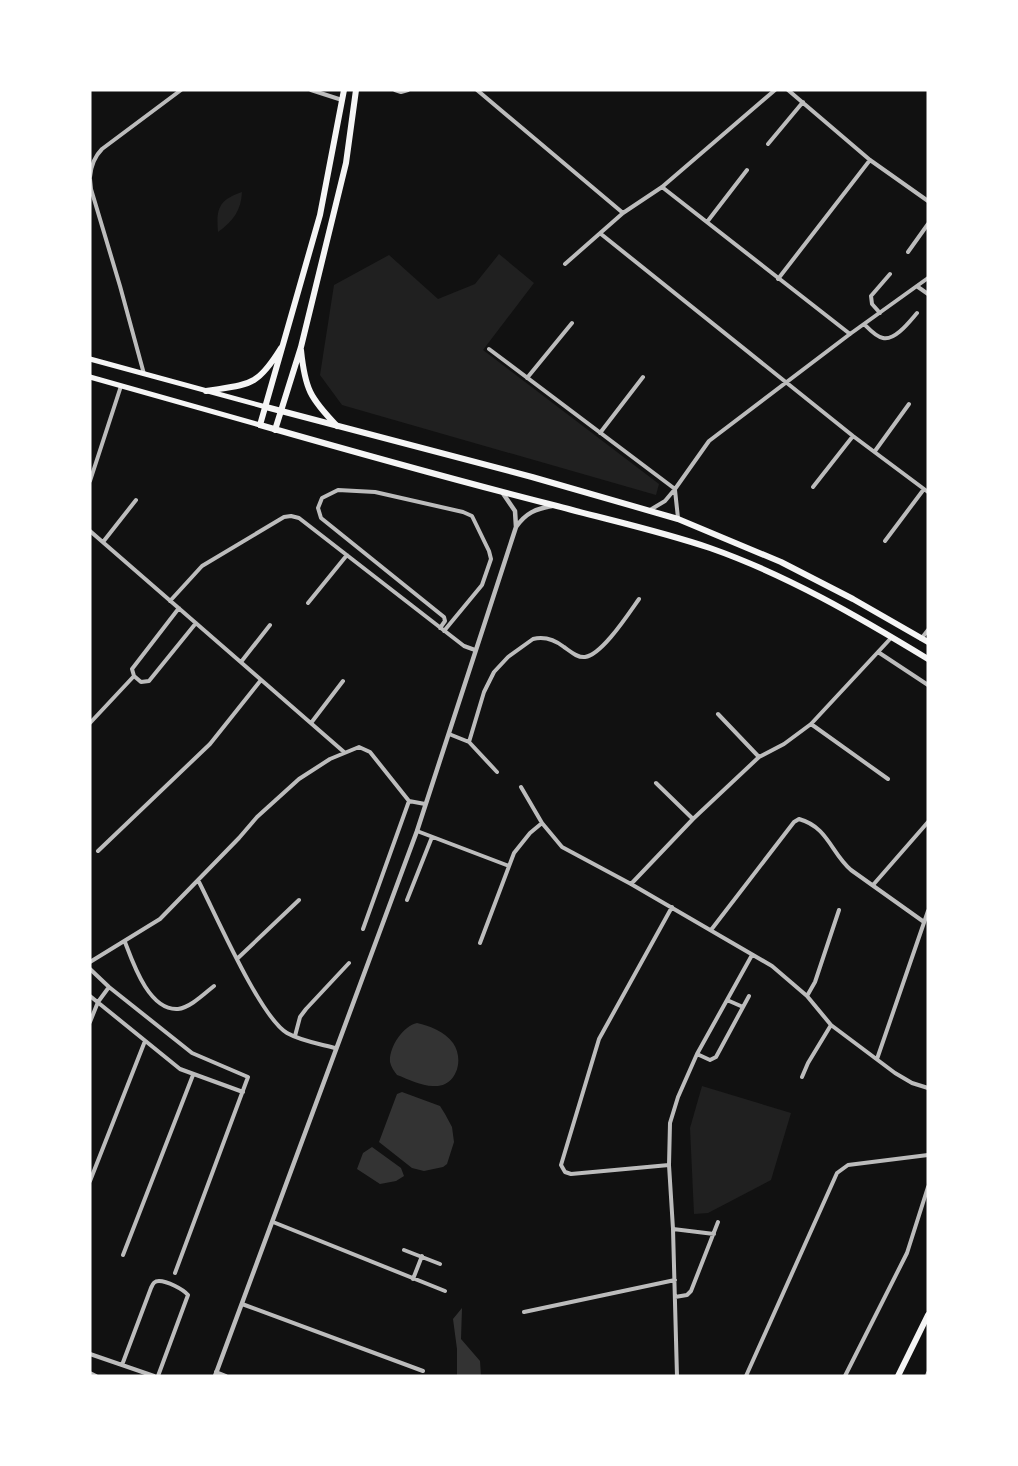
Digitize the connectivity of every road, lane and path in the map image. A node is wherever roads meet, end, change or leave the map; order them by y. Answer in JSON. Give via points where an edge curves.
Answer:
{"nodes":[{"id":1,"x":181,"y":90,"type":"edge"},
{"id":2,"x":311,"y":90,"type":"edge"},
{"id":3,"x":344,"y":90,"type":"edge"},
{"id":4,"x":356,"y":90,"type":"edge"},
{"id":5,"x":395,"y":90,"type":"edge"},
{"id":6,"x":408,"y":90,"type":"edge"},
{"id":7,"x":477,"y":90,"type":"edge"},
{"id":8,"x":776,"y":90,"type":"edge"},
{"id":9,"x":788,"y":90,"type":"edge"},
{"id":10,"x":343,"y":100,"type":"junction"},
{"id":11,"x":803,"y":102,"type":"junction"},
{"id":12,"x":768,"y":144,"type":"dead end"},
{"id":13,"x":870,"y":160,"type":"junction"},
{"id":14,"x":747,"y":170,"type":"dead end"},
{"id":15,"x":90,"y":178,"type":"edge"},
{"id":16,"x":662,"y":187,"type":"junction"},
{"id":17,"x":928,"y":201,"type":"edge"},
{"id":18,"x":623,"y":213,"type":"junction"},
{"id":19,"x":707,"y":222,"type":"junction"},
{"id":20,"x":928,"y":224,"type":"edge"},
{"id":21,"x":600,"y":234,"type":"junction"},
{"id":22,"x":908,"y":252,"type":"dead end"},
{"id":23,"x":565,"y":264,"type":"dead end"},
{"id":24,"x":890,"y":274,"type":"dead end"},
{"id":25,"x":928,"y":278,"type":"edge"},
{"id":26,"x":778,"y":279,"type":"junction"},
{"id":27,"x":918,"y":287,"type":"junction"},
{"id":28,"x":928,"y":294,"type":"edge"},
{"id":29,"x":880,"y":313,"type":"junction"},
{"id":30,"x":917,"y":313,"type":"dead end"},
{"id":31,"x":572,"y":323,"type":"dead end"},
{"id":32,"x":864,"y":324,"type":"junction"},
{"id":33,"x":850,"y":334,"type":"junction"},
{"id":34,"x":285,"y":341,"type":"junction"},
{"id":35,"x":301,"y":346,"type":"junction"},
{"id":36,"x":489,"y":349,"type":"dead end"},
{"id":37,"x":90,"y":359,"type":"edge"},
{"id":38,"x":144,"y":374,"type":"junction"},
{"id":39,"x":90,"y":377,"type":"edge"},
{"id":40,"x":643,"y":377,"type":"dead end"},
{"id":41,"x":527,"y":378,"type":"junction"},
{"id":42,"x":787,"y":383,"type":"junction"},
{"id":43,"x":121,"y":386,"type":"junction"},
{"id":44,"x":206,"y":391,"type":"junction"},
{"id":45,"x":909,"y":404,"type":"dead end"},
{"id":46,"x":266,"y":407,"type":"junction"},
{"id":47,"x":281,"y":411,"type":"junction"},
{"id":48,"x":260,"y":425,"type":"junction"},
{"id":49,"x":337,"y":426,"type":"junction"},
{"id":50,"x":275,"y":430,"type":"junction"},
{"id":51,"x":600,"y":433,"type":"junction"},
{"id":52,"x":853,"y":436,"type":"junction"},
{"id":53,"x":875,"y":451,"type":"junction"},
{"id":54,"x":92,"y":469,"type":"edge"},
{"id":55,"x":90,"y":481,"type":"edge"},
{"id":56,"x":813,"y":487,"type":"dead end"},
{"id":57,"x":675,"y":489,"type":"junction"},
{"id":58,"x":501,"y":490,"type":"junction"},
{"id":59,"x":926,"y":490,"type":"edge"},
{"id":60,"x":136,"y":500,"type":"dead end"},
{"id":61,"x":555,"y":506,"type":"junction"},
{"id":62,"x":646,"y":510,"type":"junction"},
{"id":63,"x":678,"y":519,"type":"junction"},
{"id":64,"x":516,"y":527,"type":"junction"},
{"id":65,"x":90,"y":531,"type":"edge"},
{"id":66,"x":885,"y":541,"type":"dead end"},
{"id":67,"x":103,"y":542,"type":"junction"},
{"id":68,"x":347,"y":555,"type":"junction"},
{"id":69,"x":639,"y":599,"type":"dead end"},
{"id":70,"x":170,"y":601,"type":"junction"},
{"id":71,"x":308,"y":603,"type":"dead end"},
{"id":72,"x":178,"y":608,"type":"junction"},
{"id":73,"x":196,"y":623,"type":"junction"},
{"id":74,"x":270,"y":624,"type":"dead end"},
{"id":75,"x":442,"y":629,"type":"junction"},
{"id":76,"x":928,"y":630,"type":"edge"},
{"id":77,"x":892,"y":637,"type":"junction"},
{"id":78,"x":921,"y":639,"type":"junction"},
{"id":79,"x":928,"y":642,"type":"edge"},
{"id":80,"x":475,"y":650,"type":"junction"},
{"id":81,"x":878,"y":652,"type":"junction"},
{"id":82,"x":928,"y":660,"type":"edge"},
{"id":83,"x":241,"y":662,"type":"junction"},
{"id":84,"x":135,"y":676,"type":"junction"},
{"id":85,"x":261,"y":680,"type":"junction"},
{"id":86,"x":343,"y":681,"type":"dead end"},
{"id":87,"x":928,"y":685,"type":"edge"},
{"id":88,"x":718,"y":714,"type":"dead end"},
{"id":89,"x":90,"y":723,"type":"edge"},
{"id":90,"x":311,"y":723,"type":"junction"},
{"id":91,"x":811,"y":724,"type":"junction"},
{"id":92,"x":449,"y":734,"type":"junction"},
{"id":93,"x":469,"y":742,"type":"junction"},
{"id":94,"x":344,"y":752,"type":"junction"},
{"id":95,"x":759,"y":757,"type":"junction"},
{"id":96,"x":497,"y":772,"type":"dead end"},
{"id":97,"x":888,"y":779,"type":"dead end"},
{"id":98,"x":656,"y":783,"type":"dead end"},
{"id":99,"x":521,"y":787,"type":"dead end"},
{"id":100,"x":409,"y":801,"type":"junction"},
{"id":101,"x":425,"y":804,"type":"junction"},
{"id":102,"x":693,"y":819,"type":"junction"},
{"id":103,"x":928,"y":822,"type":"edge"},
{"id":104,"x":542,"y":823,"type":"junction"},
{"id":105,"x":417,"y":831,"type":"junction"},
{"id":106,"x":432,"y":837,"type":"junction"},
{"id":107,"x":98,"y":851,"type":"dead end"},
{"id":108,"x":509,"y":866,"type":"junction"},
{"id":109,"x":199,"y":882,"type":"junction"},
{"id":110,"x":631,"y":884,"type":"junction"},
{"id":111,"x":873,"y":885,"type":"junction"},
{"id":112,"x":299,"y":900,"type":"dead end"},
{"id":113,"x":407,"y":900,"type":"dead end"},
{"id":114,"x":672,"y":907,"type":"junction"},
{"id":115,"x":839,"y":910,"type":"dead end"},
{"id":116,"x":928,"y":911,"type":"edge"},
{"id":117,"x":924,"y":922,"type":"junction"},
{"id":118,"x":363,"y":929,"type":"dead end"},
{"id":119,"x":711,"y":930,"type":"junction"},
{"id":120,"x":125,"y":942,"type":"junction"},
{"id":121,"x":480,"y":943,"type":"dead end"},
{"id":122,"x":752,"y":955,"type":"junction"},
{"id":123,"x":238,"y":958,"type":"junction"},
{"id":124,"x":90,"y":962,"type":"edge"},
{"id":125,"x":349,"y":963,"type":"dead end"},
{"id":126,"x":90,"y":969,"type":"edge"},
{"id":127,"x":214,"y":986,"type":"dead end"},
{"id":128,"x":109,"y":987,"type":"junction"},
{"id":129,"x":90,"y":996,"type":"edge"},
{"id":130,"x":749,"y":996,"type":"dead end"},
{"id":131,"x":807,"y":996,"type":"junction"},
{"id":132,"x":727,"y":1000,"type":"junction"},
{"id":133,"x":98,"y":1002,"type":"junction"},
{"id":134,"x":743,"y":1007,"type":"junction"},
{"id":135,"x":90,"y":1022,"type":"edge"},
{"id":136,"x":831,"y":1024,"type":"junction"},
{"id":137,"x":295,"y":1036,"type":"junction"},
{"id":138,"x":145,"y":1041,"type":"junction"},
{"id":139,"x":335,"y":1048,"type":"junction"},
{"id":140,"x":698,"y":1054,"type":"junction"},
{"id":141,"x":877,"y":1059,"type":"junction"},
{"id":142,"x":193,"y":1075,"type":"junction"},
{"id":143,"x":802,"y":1077,"type":"dead end"},
{"id":144,"x":928,"y":1088,"type":"edge"},
{"id":145,"x":243,"y":1092,"type":"junction"},
{"id":146,"x":928,"y":1155,"type":"edge"},
{"id":147,"x":669,"y":1165,"type":"junction"},
{"id":148,"x":90,"y":1181,"type":"edge"},
{"id":149,"x":928,"y":1187,"type":"edge"},
{"id":150,"x":718,"y":1221,"type":"dead end"},
{"id":151,"x":273,"y":1222,"type":"junction"},
{"id":152,"x":673,"y":1229,"type":"junction"},
{"id":153,"x":714,"y":1234,"type":"junction"},
{"id":154,"x":404,"y":1250,"type":"dead end"},
{"id":155,"x":123,"y":1255,"type":"dead end"},
{"id":156,"x":422,"y":1256,"type":"junction"},
{"id":157,"x":440,"y":1263,"type":"dead end"},
{"id":158,"x":175,"y":1273,"type":"dead end"},
{"id":159,"x":413,"y":1278,"type":"junction"},
{"id":160,"x":675,"y":1281,"type":"junction"},
{"id":161,"x":445,"y":1291,"type":"dead end"},
{"id":162,"x":675,"y":1297,"type":"junction"},
{"id":163,"x":242,"y":1304,"type":"junction"},
{"id":164,"x":524,"y":1311,"type":"dead end"},
{"id":165,"x":928,"y":1315,"type":"edge"},
{"id":166,"x":90,"y":1354,"type":"edge"},
{"id":167,"x":122,"y":1365,"type":"junction"},
{"id":168,"x":423,"y":1371,"type":"dead end"},
{"id":169,"x":90,"y":1373,"type":"edge"},
{"id":170,"x":216,"y":1374,"type":"edge"},
{"id":171,"x":96,"y":1376,"type":"edge"},
{"id":172,"x":156,"y":1376,"type":"edge"},
{"id":173,"x":225,"y":1376,"type":"edge"},
{"id":174,"x":677,"y":1376,"type":"edge"},
{"id":175,"x":746,"y":1376,"type":"edge"},
{"id":176,"x":845,"y":1376,"type":"edge"},
{"id":177,"x":898,"y":1376,"type":"edge"}],
"edges":[{"from":1,"to":15,"type":"street","via":[[102,149],[91,167]]},
{"from":2,"to":10,"type":"street"},
{"from":3,"to":10,"type":"main road"},
{"from":4,"to":35,"type":"main road","via":[[346,164]]},
{"from":5,"to":6,"type":"street"},
{"from":7,"to":18,"type":"street"},
{"from":8,"to":16,"type":"street"},
{"from":9,"to":11,"type":"street"},
{"from":10,"to":34,"type":"main road","via":[[320,215]]},
{"from":11,"to":12,"type":"street"},
{"from":11,"to":13,"type":"street"},
{"from":13,"to":17,"type":"street"},
{"from":13,"to":26,"type":"street"},
{"from":14,"to":19,"type":"street"},
{"from":15,"to":38,"type":"street"},
{"from":16,"to":18,"type":"street"},
{"from":16,"to":19,"type":"street"},
{"from":18,"to":21,"type":"street"},
{"from":19,"to":26,"type":"street"},
{"from":20,"to":22,"type":"street"},
{"from":21,"to":23,"type":"street"},
{"from":21,"to":42,"type":"street"},
{"from":24,"to":29,"type":"street","via":[[871,296]]},
{"from":25,"to":27,"type":"street"},
{"from":26,"to":33,"type":"street"},
{"from":27,"to":28,"type":"street"},
{"from":27,"to":29,"type":"street"},
{"from":29,"to":32,"type":"street"},
{"from":30,"to":32,"type":"street","via":[[886,339]]},
{"from":31,"to":41,"type":"street"},
{"from":32,"to":33,"type":"street"},
{"from":33,"to":42,"type":"street"},
{"from":34,"to":44,"type":"main road","via":[[258,379]]},
{"from":34,"to":46,"type":"main road"},
{"from":35,"to":47,"type":"main road"},
{"from":35,"to":49,"type":"main road","via":[[308,391],[314,403]]},
{"from":36,"to":41,"type":"street"},
{"from":37,"to":38,"type":"main road"},
{"from":38,"to":44,"type":"main road"},
{"from":39,"to":43,"type":"main road"},
{"from":40,"to":51,"type":"street"},
{"from":41,"to":51,"type":"street"},
{"from":42,"to":52,"type":"street"},
{"from":42,"to":57,"type":"street","via":[[709,441]]},
{"from":43,"to":48,"type":"main road"},
{"from":43,"to":54,"type":"street"},
{"from":44,"to":46,"type":"main road"},
{"from":45,"to":53,"type":"street"},
{"from":46,"to":47,"type":"main road"},
{"from":46,"to":48,"type":"main road"},
{"from":47,"to":49,"type":"main road"},
{"from":47,"to":50,"type":"main road"},
{"from":48,"to":50,"type":"main road"},
{"from":49,"to":62,"type":"main road"},
{"from":50,"to":58,"type":"main road"},
{"from":51,"to":57,"type":"street"},
{"from":52,"to":53,"type":"street"},
{"from":52,"to":56,"type":"street"},
{"from":53,"to":59,"type":"street"},
{"from":54,"to":55,"type":"street"},
{"from":57,"to":62,"type":"street","via":[[652,510]]},
{"from":57,"to":63,"type":"street"},
{"from":58,"to":61,"type":"main road"},
{"from":58,"to":64,"type":"street","via":[[515,511]]},
{"from":59,"to":66,"type":"street"},
{"from":60,"to":67,"type":"street"},
{"from":61,"to":64,"type":"street","via":[[534,509]]},
{"from":61,"to":77,"type":"main road","via":[[712,548],[836,605]]},
{"from":62,"to":63,"type":"main road"},
{"from":63,"to":78,"type":"main road","via":[[781,562],[853,598]]},
{"from":64,"to":80,"type":"street"},
{"from":65,"to":67,"type":"street"},
{"from":67,"to":70,"type":"street"},
{"from":68,"to":70,"type":"street","via":[[291,516],[202,566]]},
{"from":68,"to":71,"type":"street"},
{"from":68,"to":75,"type":"street"},
{"from":69,"to":93,"type":"street","via":[[592,654],[577,656],[558,643],[539,638],[508,657],[494,672],[484,692]]},
{"from":70,"to":72,"type":"street"},
{"from":72,"to":73,"type":"street"},
{"from":72,"to":84,"type":"street","via":[[132,669]]},
{"from":73,"to":83,"type":"street"},
{"from":73,"to":84,"type":"street","via":[[149,681],[141,682]]},
{"from":74,"to":83,"type":"street"},
{"from":75,"to":75,"type":"street","via":[[482,585],[491,559],[472,516],[375,492],[338,490],[322,498],[318,508],[321,518],[444,618]]},
{"from":75,"to":80,"type":"street"},
{"from":76,"to":78,"type":"street"},
{"from":77,"to":81,"type":"street"},
{"from":77,"to":82,"type":"main road"},
{"from":78,"to":79,"type":"main road"},
{"from":80,"to":92,"type":"street"},
{"from":81,"to":87,"type":"street"},
{"from":81,"to":91,"type":"street"},
{"from":83,"to":85,"type":"street"},
{"from":84,"to":89,"type":"street"},
{"from":85,"to":90,"type":"street"},
{"from":85,"to":107,"type":"street","via":[[210,744]]},
{"from":86,"to":90,"type":"street"},
{"from":88,"to":95,"type":"street"},
{"from":90,"to":94,"type":"street"},
{"from":91,"to":95,"type":"street"},
{"from":91,"to":97,"type":"street"},
{"from":92,"to":93,"type":"street"},
{"from":92,"to":101,"type":"street"},
{"from":93,"to":96,"type":"street"},
{"from":94,"to":100,"type":"street","via":[[359,747],[370,752]]},
{"from":94,"to":109,"type":"street","via":[[299,779],[256,817]]},
{"from":95,"to":102,"type":"street"},
{"from":98,"to":102,"type":"street"},
{"from":99,"to":104,"type":"street"},
{"from":100,"to":101,"type":"street"},
{"from":100,"to":118,"type":"street"},
{"from":101,"to":105,"type":"street"},
{"from":102,"to":110,"type":"street"},
{"from":103,"to":111,"type":"street"},
{"from":104,"to":108,"type":"street","via":[[520,843]]},
{"from":104,"to":110,"type":"street","via":[[562,847]]},
{"from":105,"to":106,"type":"street"},
{"from":105,"to":139,"type":"street"},
{"from":106,"to":108,"type":"street"},
{"from":106,"to":113,"type":"street"},
{"from":108,"to":121,"type":"street"},
{"from":109,"to":120,"type":"street","via":[[160,919]]},
{"from":109,"to":123,"type":"street"},
{"from":110,"to":114,"type":"street"},
{"from":111,"to":117,"type":"street"},
{"from":111,"to":119,"type":"street","via":[[841,861],[822,832],[800,819]]},
{"from":112,"to":123,"type":"street"},
{"from":114,"to":119,"type":"street"},
{"from":114,"to":147,"type":"street","via":[[599,1039],[561,1164],[571,1174]]},
{"from":115,"to":131,"type":"street"},
{"from":116,"to":117,"type":"street"},
{"from":117,"to":141,"type":"street"},
{"from":119,"to":122,"type":"street"},
{"from":120,"to":124,"type":"street"},
{"from":120,"to":127,"type":"street","via":[[148,992],[171,1008],[184,1007]]},
{"from":122,"to":131,"type":"street","via":[[772,966]]},
{"from":122,"to":132,"type":"street"},
{"from":123,"to":137,"type":"street","via":[[268,1012],[282,1029]]},
{"from":125,"to":137,"type":"street","via":[[300,1017]]},
{"from":126,"to":128,"type":"street"},
{"from":128,"to":133,"type":"street"},
{"from":128,"to":145,"type":"street","via":[[192,1053],[245,1074],[248,1079]]},
{"from":129,"to":133,"type":"street"},
{"from":130,"to":134,"type":"street"},
{"from":131,"to":136,"type":"street"},
{"from":132,"to":134,"type":"street"},
{"from":132,"to":140,"type":"street"},
{"from":133,"to":135,"type":"street"},
{"from":133,"to":138,"type":"street"},
{"from":134,"to":140,"type":"street","via":[[713,1059]]},
{"from":136,"to":141,"type":"street"},
{"from":136,"to":143,"type":"street"},
{"from":137,"to":139,"type":"street"},
{"from":138,"to":142,"type":"street"},
{"from":138,"to":148,"type":"street"},
{"from":139,"to":151,"type":"street"},
{"from":140,"to":147,"type":"street","via":[[670,1123]]},
{"from":141,"to":144,"type":"street","via":[[895,1074]]},
{"from":142,"to":145,"type":"street"},
{"from":142,"to":155,"type":"street"},
{"from":145,"to":158,"type":"street"},
{"from":146,"to":175,"type":"street","via":[[848,1165],[837,1173]]},
{"from":147,"to":152,"type":"street"},
{"from":149,"to":176,"type":"street","via":[[907,1253]]},
{"from":150,"to":153,"type":"street"},
{"from":151,"to":159,"type":"street"},
{"from":151,"to":163,"type":"street"},
{"from":152,"to":153,"type":"street"},
{"from":152,"to":160,"type":"street"},
{"from":153,"to":162,"type":"street","via":[[691,1291]]},
{"from":154,"to":156,"type":"street"},
{"from":156,"to":157,"type":"street"},
{"from":156,"to":159,"type":"street"},
{"from":159,"to":161,"type":"street"},
{"from":160,"to":162,"type":"street"},
{"from":160,"to":164,"type":"street"},
{"from":162,"to":174,"type":"street"},
{"from":163,"to":168,"type":"street"},
{"from":163,"to":170,"type":"street"},
{"from":165,"to":177,"type":"main road"},
{"from":166,"to":167,"type":"street"},
{"from":167,"to":172,"type":"street"},
{"from":167,"to":172,"type":"street","via":[[151,1288],[159,1281],[188,1295]]},
{"from":169,"to":171,"type":"street"},
{"from":170,"to":173,"type":"street"}]}
